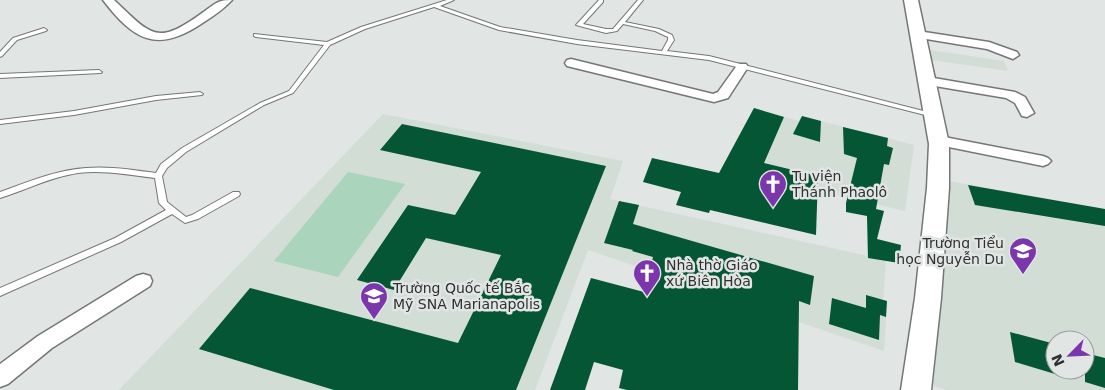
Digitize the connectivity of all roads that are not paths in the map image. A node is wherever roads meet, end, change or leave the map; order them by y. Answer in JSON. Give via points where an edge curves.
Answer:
{"nodes":[{"id":1,"x":108,"y":0,"type":"edge"},
{"id":2,"x":228,"y":0,"type":"edge"},
{"id":3,"x":452,"y":0,"type":"edge"},
{"id":4,"x":641,"y":0,"type":"edge"},
{"id":5,"x":911,"y":0,"type":"edge"},
{"id":6,"x":601,"y":1,"type":"edge"},
{"id":7,"x":436,"y":6,"type":"junction"},
{"id":8,"x":623,"y":23,"type":"junction"},
{"id":9,"x":44,"y":30,"type":"dead end"},
{"id":10,"x":256,"y":35,"type":"dead end"},
{"id":11,"x":918,"y":35,"type":"junction"},
{"id":12,"x":328,"y":44,"type":"junction"},
{"id":13,"x":663,"y":53,"type":"junction"},
{"id":14,"x":0,"y":55,"type":"edge"},
{"id":15,"x":1013,"y":55,"type":"dead end"},
{"id":16,"x":571,"y":63,"type":"dead end"},
{"id":17,"x":742,"y":67,"type":"junction"},
{"id":18,"x":99,"y":72,"type":"dead end"},
{"id":19,"x":0,"y":76,"type":"edge"},
{"id":20,"x":928,"y":81,"type":"junction"},
{"id":21,"x":200,"y":94,"type":"dead end"},
{"id":22,"x":1026,"y":113,"type":"dead end"},
{"id":23,"x":935,"y":116,"type":"junction"},
{"id":24,"x":0,"y":122,"type":"edge"},
{"id":25,"x":939,"y":140,"type":"junction"},
{"id":26,"x":1043,"y":161,"type":"dead end"},
{"id":27,"x":158,"y":176,"type":"junction"},
{"id":28,"x":236,"y":194,"type":"dead end"},
{"id":29,"x":0,"y":195,"type":"edge"},
{"id":30,"x":172,"y":210,"type":"junction"},
{"id":31,"x":143,"y":281,"type":"dead end"},
{"id":32,"x":0,"y":292,"type":"edge"},
{"id":33,"x":0,"y":377,"type":"edge"},
{"id":34,"x":916,"y":390,"type":"edge"}],
"edges":[{"from":1,"to":2,"type":"street","via":[[146,35],[161,37],[187,29]]},
{"from":3,"to":7,"type":"lane"},
{"from":4,"to":8,"type":"lane"},
{"from":5,"to":11,"type":"main road"},
{"from":6,"to":8,"type":"lane","via":[[579,25],[609,31]]},
{"from":7,"to":12,"type":"lane","via":[[363,28]]},
{"from":7,"to":13,"type":"lane","via":[[499,28]]},
{"from":8,"to":13,"type":"lane","via":[[670,36]]},
{"from":9,"to":14,"type":"lane","via":[[15,39]]},
{"from":10,"to":12,"type":"lane"},
{"from":11,"to":15,"type":"street","via":[[989,46]]},
{"from":11,"to":20,"type":"main road"},
{"from":12,"to":27,"type":"lane","via":[[291,92],[262,104],[184,150],[164,166]]},
{"from":13,"to":17,"type":"lane","via":[[709,58]]},
{"from":16,"to":17,"type":"street","via":[[714,98],[723,95]]},
{"from":17,"to":23,"type":"lane"},
{"from":18,"to":19,"type":"lane"},
{"from":20,"to":22,"type":"street","via":[[1010,95],[1020,100]]},
{"from":20,"to":23,"type":"main road"},
{"from":21,"to":24,"type":"lane","via":[[168,95],[85,111]]},
{"from":23,"to":25,"type":"main road"},
{"from":25,"to":26,"type":"street"},
{"from":25,"to":34,"type":"main road","via":[[928,298]]},
{"from":27,"to":29,"type":"lane","via":[[78,171]]},
{"from":27,"to":30,"type":"lane","via":[[164,203]]},
{"from":28,"to":30,"type":"lane","via":[[188,220]]},
{"from":30,"to":32,"type":"lane","via":[[109,244]]},
{"from":31,"to":33,"type":"street","via":[[45,342]]}]}
